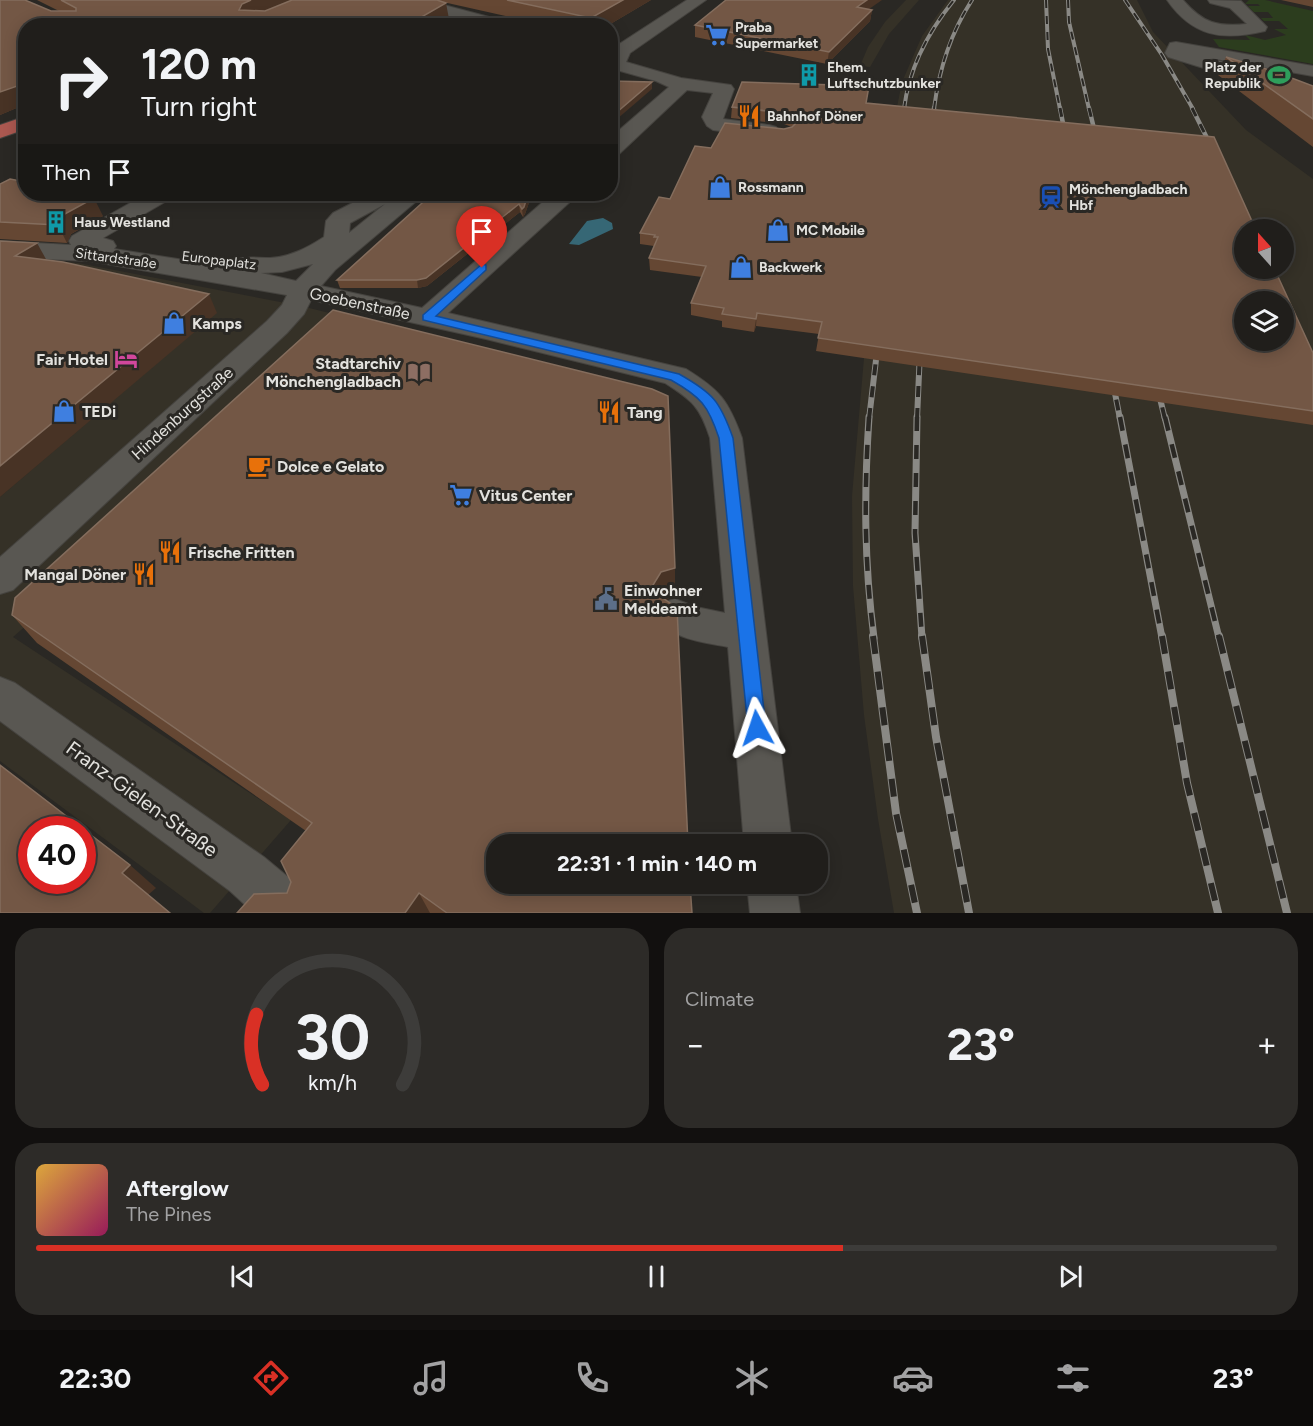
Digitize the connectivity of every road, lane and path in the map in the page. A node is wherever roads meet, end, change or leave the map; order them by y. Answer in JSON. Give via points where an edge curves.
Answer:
{"nodes":[{"id":1,"x":407,"y":0,"type":"edge"},
{"id":2,"x":698,"y":0,"type":"edge"},
{"id":3,"x":1174,"y":0,"type":"edge"},
{"id":4,"x":1216,"y":0,"type":"edge"},
{"id":5,"x":473,"y":18,"type":"edge"},
{"id":6,"x":618,"y":50,"type":"edge"},
{"id":7,"x":618,"y":62,"type":"edge"},
{"id":8,"x":1313,"y":71,"type":"edge"},
{"id":9,"x":678,"y":83,"type":"junction"},
{"id":10,"x":1313,"y":100,"type":"edge"},
{"id":11,"x":18,"y":125,"type":"edge"},
{"id":12,"x":0,"y":132,"type":"edge"},
{"id":13,"x":783,"y":132,"type":"edge"},
{"id":14,"x":618,"y":143,"type":"edge"},
{"id":15,"x":150,"y":201,"type":"edge"},
{"id":16,"x":373,"y":201,"type":"edge"},
{"id":17,"x":403,"y":201,"type":"edge"},
{"id":18,"x":557,"y":201,"type":"edge"},
{"id":19,"x":0,"y":249,"type":"edge"},
{"id":20,"x":302,"y":290,"type":"junction"},
{"id":21,"x":427,"y":318,"type":"junction"},
{"id":22,"x":0,"y":579,"type":"edge"},
{"id":23,"x":675,"y":615,"type":"edge"},
{"id":24,"x":748,"y":635,"type":"junction"},
{"id":25,"x":0,"y":696,"type":"edge"},
{"id":26,"x":767,"y":834,"type":"edge"},
{"id":27,"x":773,"y":894,"type":"edge"},
{"id":28,"x":282,"y":905,"type":"edge"},
{"id":29,"x":775,"y":913,"type":"edge"}],
"edges":[{"from":1,"to":5,"type":"street"},
{"from":2,"to":6,"type":"street"},
{"from":3,"to":4,"type":"street","via":[[1196,22],[1222,30],[1259,27],[1235,4]]},
{"from":7,"to":9,"type":"street","via":[[625,69]]},
{"from":8,"to":10,"type":"street","via":[[1176,47],[1174,53]]},
{"from":9,"to":13,"type":"street","via":[[724,89],[712,117],[720,126]]},
{"from":9,"to":14,"type":"street","via":[[680,87]]},
{"from":11,"to":12,"type":"main road"},
{"from":15,"to":16,"type":"street","name":"Europaplatz","via":[[81,241],[276,266],[323,250],[336,240],[341,218]]},
{"from":17,"to":20,"type":"street","name":"Hindenburgstraße"},
{"from":18,"to":21,"type":"street"},
{"from":19,"to":20,"type":"street","name":"Sittardstraße","via":[[90,253]]},
{"from":20,"to":21,"type":"street","name":"Goebenstraße"},
{"from":20,"to":22,"type":"street","name":"Hindenburgstraße","via":[[294,308],[277,327]]},
{"from":21,"to":24,"type":"street","name":"Goebenstraße","via":[[675,376],[696,389],[716,409],[726,438]]},
{"from":23,"to":24,"type":"street"},
{"from":24,"to":26,"type":"street","name":"Goebenstraße"},
{"from":25,"to":28,"type":"street","name":"Franz-Gielen-Straße","via":[[247,874]]},
{"from":27,"to":29,"type":"street"}]}
